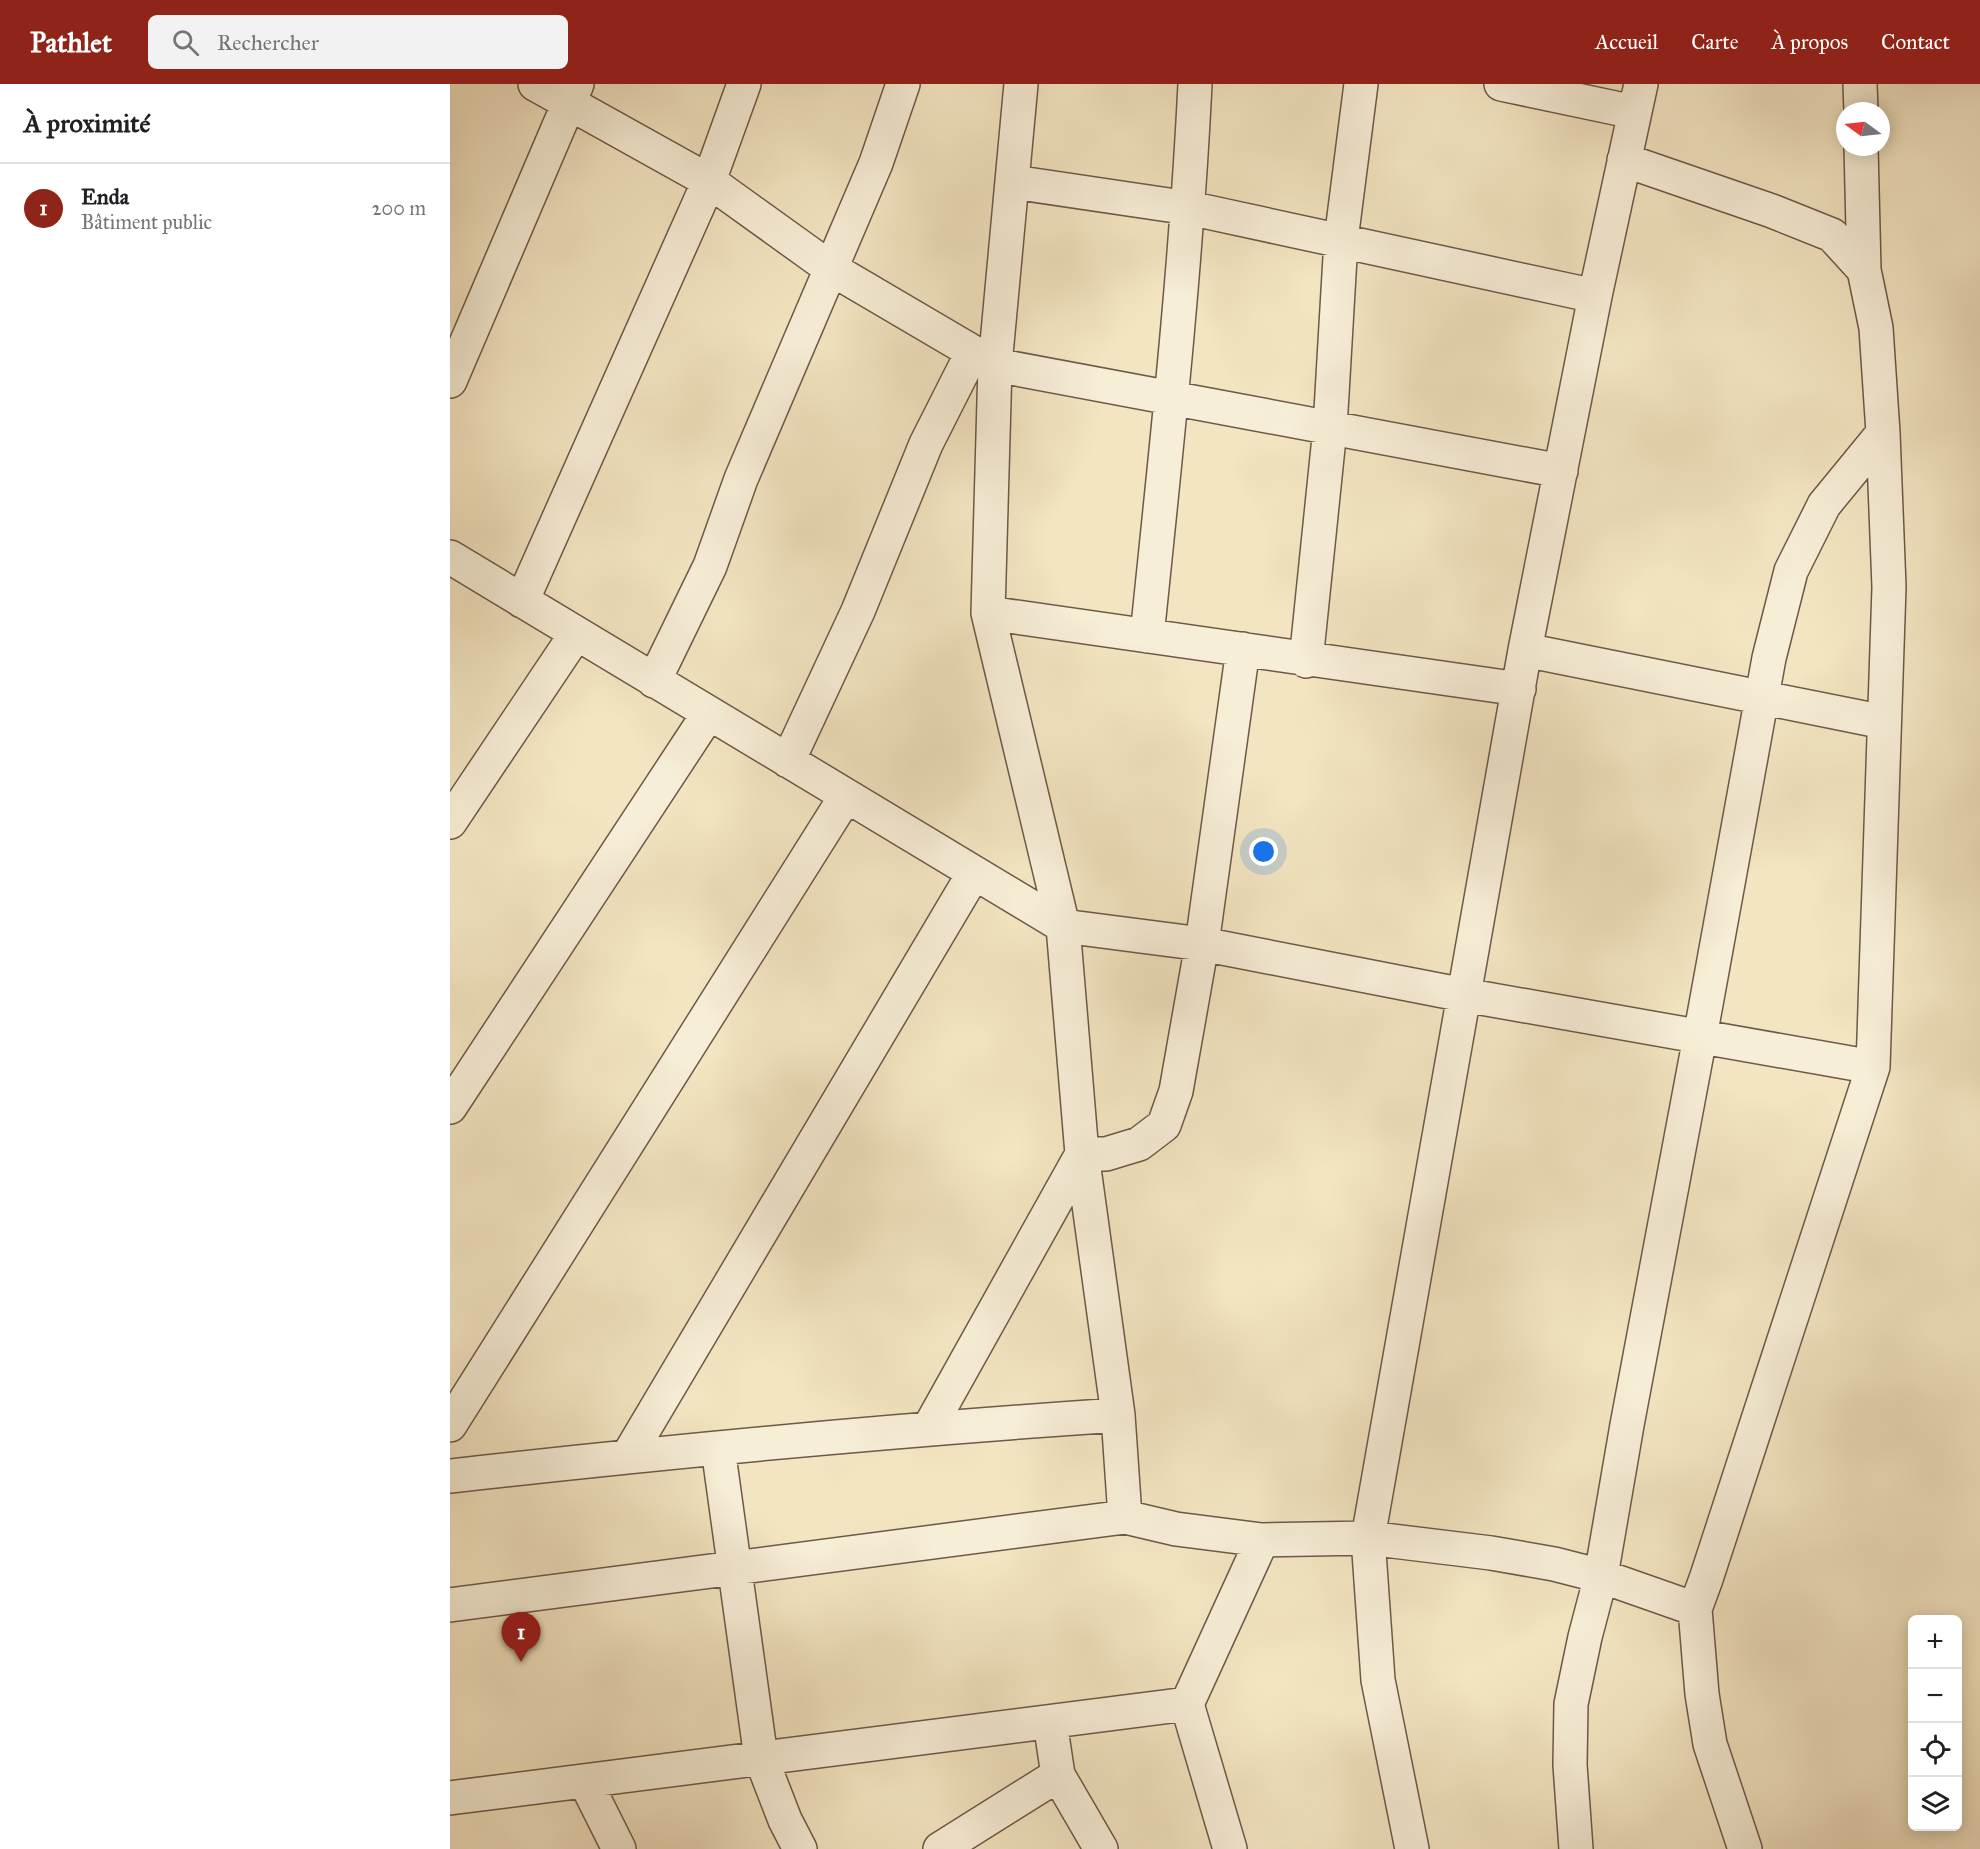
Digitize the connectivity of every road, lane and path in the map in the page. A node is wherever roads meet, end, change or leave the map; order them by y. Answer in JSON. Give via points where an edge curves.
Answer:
{"nodes":[{"id":1,"x":535,"y":84,"type":"edge"},
{"id":2,"x":744,"y":84,"type":"edge"},
{"id":3,"x":903,"y":84,"type":"edge"},
{"id":4,"x":1021,"y":84,"type":"edge"},
{"id":5,"x":1195,"y":84,"type":"edge"},
{"id":6,"x":1361,"y":84,"type":"edge"},
{"id":7,"x":1501,"y":84,"type":"edge"},
{"id":8,"x":1860,"y":84,"type":"edge"},
{"id":9,"x":573,"y":94,"type":"edge"},
{"id":10,"x":1637,"y":98,"type":"edge"},
{"id":11,"x":1861,"y":102,"type":"edge"},
{"id":12,"x":1861,"y":156,"type":"edge"},
{"id":13,"x":1624,"y":160,"type":"junction"},
{"id":14,"x":709,"y":181,"type":"junction"},
{"id":15,"x":1013,"y":182,"type":"junction"},
{"id":16,"x":1189,"y":208,"type":"junction"},
{"id":17,"x":1341,"y":240,"type":"junction"},
{"id":18,"x":830,"y":268,"type":"junction"},
{"id":19,"x":1864,"y":270,"type":"junction"},
{"id":20,"x":1595,"y":296,"type":"junction"},
{"id":21,"x":984,"y":359,"type":"junction"},
{"id":22,"x":450,"y":381,"type":"edge"},
{"id":23,"x":1172,"y":398,"type":"junction"},
{"id":24,"x":1330,"y":428,"type":"junction"},
{"id":25,"x":1883,"y":433,"type":"junction"},
{"id":26,"x":1561,"y":471,"type":"junction"},
{"id":27,"x":450,"y":558,"type":"edge"},
{"id":28,"x":522,"y":601,"type":"junction"},
{"id":29,"x":988,"y":613,"type":"junction"},
{"id":30,"x":576,"y":634,"type":"junction"},
{"id":31,"x":1147,"y":636,"type":"junction"},
{"id":32,"x":1243,"y":649,"type":"junction"},
{"id":33,"x":1525,"y":650,"type":"junction"},
{"id":34,"x":1306,"y":661,"type":"junction"},
{"id":35,"x":654,"y":681,"type":"junction"},
{"id":36,"x":1519,"y":689,"type":"junction"},
{"id":37,"x":1762,"y":698,"type":"junction"},
{"id":38,"x":709,"y":713,"type":"junction"},
{"id":39,"x":1884,"y":722,"type":"junction"},
{"id":40,"x":788,"y":761,"type":"junction"},
{"id":41,"x":846,"y":796,"type":"junction"},
{"id":42,"x":450,"y":822,"type":"edge"},
{"id":43,"x":974,"y":873,"type":"junction"},
{"id":44,"x":1063,"y":926,"type":"junction"},
{"id":45,"x":1202,"y":944,"type":"junction"},
{"id":46,"x":1464,"y":995,"type":"junction"},
{"id":47,"x":1700,"y":1037,"type":"junction"},
{"id":48,"x":1873,"y":1067,"type":"junction"},
{"id":49,"x":450,"y":1107,"type":"edge"},
{"id":50,"x":1082,"y":1154,"type":"junction"},
{"id":51,"x":1118,"y":1415,"type":"junction"},
{"id":52,"x":450,"y":1425,"type":"edge"},
{"id":53,"x":929,"y":1428,"type":"junction"},
{"id":54,"x":718,"y":1448,"type":"junction"},
{"id":55,"x":628,"y":1456,"type":"junction"},
{"id":56,"x":450,"y":1476,"type":"edge"},
{"id":57,"x":1125,"y":1516,"type":"junction"},
{"id":58,"x":1368,"y":1538,"type":"junction"},
{"id":59,"x":1262,"y":1540,"type":"junction"},
{"id":60,"x":734,"y":1568,"type":"junction"},
{"id":61,"x":1601,"y":1576,"type":"junction"},
{"id":62,"x":450,"y":1605,"type":"edge"},
{"id":63,"x":1695,"y":1609,"type":"junction"},
{"id":64,"x":1187,"y":1704,"type":"junction"},
{"id":65,"x":1050,"y":1722,"type":"junction"},
{"id":66,"x":761,"y":1758,"type":"junction"},
{"id":67,"x":1058,"y":1775,"type":"junction"},
{"id":68,"x":585,"y":1781,"type":"junction"},
{"id":69,"x":450,"y":1798,"type":"edge"},
{"id":70,"x":619,"y":1849,"type":"edge"},
{"id":71,"x":800,"y":1849,"type":"edge"},
{"id":72,"x":940,"y":1849,"type":"edge"},
{"id":73,"x":1101,"y":1849,"type":"edge"},
{"id":74,"x":1230,"y":1849,"type":"edge"},
{"id":75,"x":1412,"y":1849,"type":"edge"},
{"id":76,"x":1576,"y":1849,"type":"edge"},
{"id":77,"x":1745,"y":1849,"type":"edge"}],
"edges":[{"from":1,"to":9,"type":"street"},
{"from":2,"to":14,"type":"street"},
{"from":3,"to":18,"type":"street","via":[[876,163]]},
{"from":4,"to":15,"type":"street"},
{"from":5,"to":16,"type":"street"},
{"from":6,"to":17,"type":"street"},
{"from":7,"to":10,"type":"street"},
{"from":8,"to":11,"type":"street"},
{"from":9,"to":14,"type":"street"},
{"from":9,"to":22,"type":"street"},
{"from":10,"to":13,"type":"street"},
{"from":12,"to":19,"type":"street"},
{"from":13,"to":19,"type":"street","via":[[1832,235]]},
{"from":13,"to":20,"type":"street"},
{"from":14,"to":18,"type":"street"},
{"from":14,"to":28,"type":"street"},
{"from":15,"to":16,"type":"street"},
{"from":15,"to":21,"type":"street"},
{"from":16,"to":17,"type":"street"},
{"from":16,"to":23,"type":"street"},
{"from":17,"to":20,"type":"street"},
{"from":17,"to":24,"type":"street"},
{"from":18,"to":21,"type":"street"},
{"from":18,"to":35,"type":"street","via":[[741,478],[710,566]]},
{"from":19,"to":25,"type":"street","via":[[1876,328]]},
{"from":20,"to":26,"type":"street"},
{"from":21,"to":23,"type":"street"},
{"from":21,"to":29,"type":"street"},
{"from":21,"to":40,"type":"street","via":[[926,444],[858,611]]},
{"from":23,"to":24,"type":"street"},
{"from":23,"to":31,"type":"street"},
{"from":24,"to":26,"type":"street"},
{"from":24,"to":34,"type":"street"},
{"from":25,"to":37,"type":"street","via":[[1824,505],[1791,572],[1768,658]]},
{"from":25,"to":39,"type":"street","via":[[1889,587]]},
{"from":26,"to":33,"type":"street"},
{"from":27,"to":28,"type":"street"},
{"from":28,"to":30,"type":"street"},
{"from":29,"to":31,"type":"street"},
{"from":29,"to":44,"type":"street"},
{"from":30,"to":35,"type":"street"},
{"from":30,"to":42,"type":"street"},
{"from":31,"to":32,"type":"street"},
{"from":32,"to":34,"type":"street"},
{"from":32,"to":45,"type":"street"},
{"from":33,"to":36,"type":"street"},
{"from":33,"to":37,"type":"street"},
{"from":34,"to":36,"type":"street"},
{"from":35,"to":38,"type":"street"},
{"from":36,"to":46,"type":"street"},
{"from":37,"to":39,"type":"street"},
{"from":37,"to":47,"type":"street"},
{"from":38,"to":40,"type":"street"},
{"from":38,"to":49,"type":"street"},
{"from":39,"to":48,"type":"street"},
{"from":40,"to":41,"type":"street"},
{"from":41,"to":43,"type":"street"},
{"from":41,"to":52,"type":"street"},
{"from":43,"to":44,"type":"street"},
{"from":43,"to":55,"type":"street"},
{"from":44,"to":45,"type":"street"},
{"from":44,"to":50,"type":"street"},
{"from":45,"to":46,"type":"street"},
{"from":45,"to":50,"type":"street","via":[[1176,1091],[1164,1125],[1138,1144],[1106,1154]]},
{"from":46,"to":47,"type":"street"},
{"from":46,"to":58,"type":"street"},
{"from":47,"to":48,"type":"street"},
{"from":47,"to":61,"type":"street"},
{"from":48,"to":63,"type":"street"},
{"from":50,"to":51,"type":"street"},
{"from":50,"to":53,"type":"street"},
{"from":51,"to":53,"type":"street"},
{"from":51,"to":57,"type":"street"},
{"from":53,"to":54,"type":"street"},
{"from":54,"to":55,"type":"street"},
{"from":54,"to":60,"type":"street"},
{"from":55,"to":56,"type":"street"},
{"from":57,"to":59,"type":"street","via":[[1176,1529]]},
{"from":57,"to":60,"type":"street"},
{"from":58,"to":59,"type":"street"},
{"from":58,"to":61,"type":"street","via":[[1491,1553]]},
{"from":58,"to":75,"type":"street","via":[[1378,1680]]},
{"from":59,"to":64,"type":"street"},
{"from":60,"to":62,"type":"street"},
{"from":60,"to":66,"type":"street"},
{"from":61,"to":63,"type":"street"},
{"from":61,"to":76,"type":"street","via":[[1571,1704],[1570,1765]]},
{"from":63,"to":77,"type":"street","via":[[1710,1744]]},
{"from":64,"to":65,"type":"street"},
{"from":64,"to":74,"type":"street"},
{"from":65,"to":66,"type":"street"},
{"from":65,"to":67,"type":"street"},
{"from":66,"to":68,"type":"street"},
{"from":66,"to":71,"type":"street"},
{"from":67,"to":72,"type":"street"},
{"from":67,"to":73,"type":"street"},
{"from":68,"to":69,"type":"street"},
{"from":68,"to":70,"type":"street"}]}
